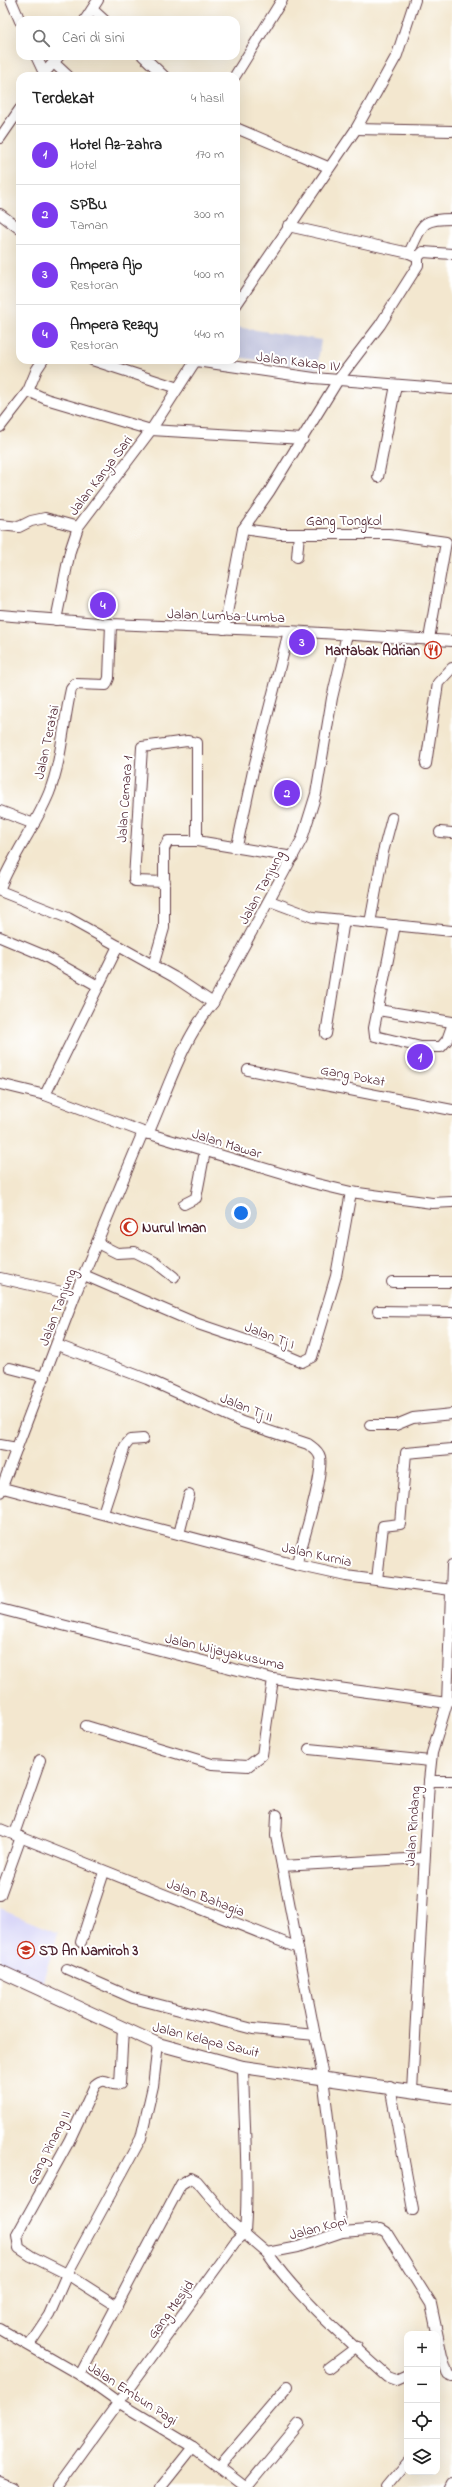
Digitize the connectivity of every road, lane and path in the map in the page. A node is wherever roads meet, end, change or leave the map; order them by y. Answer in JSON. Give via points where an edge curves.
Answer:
{"nodes":[{"id":1,"x":11,"y":0,"type":"edge"},
{"id":2,"x":98,"y":0,"type":"edge"},
{"id":3,"x":282,"y":0,"type":"edge"},
{"id":4,"x":416,"y":0,"type":"edge"},
{"id":5,"x":93,"y":10,"type":"junction"},
{"id":6,"x":18,"y":16,"type":"edge"},
{"id":7,"x":88,"y":16,"type":"edge"},
{"id":8,"x":100,"y":16,"type":"edge"},
{"id":9,"x":38,"y":60,"type":"edge"},
{"id":10,"x":55,"y":60,"type":"edge"},
{"id":11,"x":57,"y":60,"type":"edge"},
{"id":12,"x":147,"y":60,"type":"edge"},
{"id":13,"x":42,"y":72,"type":"edge"},
{"id":14,"x":45,"y":72,"type":"edge"},
{"id":15,"x":65,"y":72,"type":"edge"},
{"id":16,"x":160,"y":72,"type":"edge"},
{"id":17,"x":237,"y":72,"type":"edge"},
{"id":18,"x":16,"y":114,"type":"edge"},
{"id":19,"x":356,"y":129,"type":"junction"},
{"id":20,"x":240,"y":130,"type":"edge"},
{"id":21,"x":452,"y":131,"type":"edge"},
{"id":22,"x":0,"y":138,"type":"edge"},
{"id":23,"x":328,"y":167,"type":"junction"},
{"id":24,"x":0,"y":214,"type":"edge"},
{"id":25,"x":452,"y":219,"type":"edge"},
{"id":26,"x":16,"y":226,"type":"edge"},
{"id":27,"x":288,"y":226,"type":"junction"},
{"id":28,"x":452,"y":254,"type":"edge"},
{"id":29,"x":413,"y":255,"type":"junction"},
{"id":30,"x":240,"y":299,"type":"edge"},
{"id":31,"x":40,"y":364,"type":"edge"},
{"id":32,"x":104,"y":364,"type":"edge"},
{"id":33,"x":193,"y":364,"type":"edge"},
{"id":34,"x":224,"y":364,"type":"edge"},
{"id":35,"x":338,"y":380,"type":"junction"},
{"id":36,"x":396,"y":385,"type":"junction"},
{"id":37,"x":178,"y":388,"type":"junction"},
{"id":38,"x":452,"y":389,"type":"edge"},
{"id":39,"x":28,"y":391,"type":"junction"},
{"id":40,"x":0,"y":427,"type":"edge"},
{"id":41,"x":151,"y":430,"type":"junction"},
{"id":42,"x":303,"y":439,"type":"junction"},
{"id":43,"x":378,"y":477,"type":"dead end"},
{"id":44,"x":0,"y":525,"type":"edge"},
{"id":45,"x":78,"y":527,"type":"junction"},
{"id":46,"x":243,"y":529,"type":"junction"},
{"id":47,"x":299,"y":534,"type":"junction"},
{"id":48,"x":449,"y":542,"type":"edge"},
{"id":49,"x":297,"y":558,"type":"dead end"},
{"id":50,"x":0,"y":615,"type":"edge"},
{"id":51,"x":56,"y":620,"type":"junction"},
{"id":52,"x":111,"y":624,"type":"junction"},
{"id":53,"x":224,"y":629,"type":"junction"},
{"id":54,"x":289,"y":631,"type":"junction"},
{"id":55,"x":347,"y":634,"type":"junction"},
{"id":56,"x":429,"y":639,"type":"junction"},
{"id":57,"x":452,"y":641,"type":"edge"},
{"id":58,"x":452,"y":668,"type":"edge"},
{"id":59,"x":426,"y":764,"type":"dead end"},
{"id":60,"x":0,"y":811,"type":"edge"},
{"id":61,"x":392,"y":818,"type":"dead end"},
{"id":62,"x":34,"y":824,"type":"junction"},
{"id":63,"x":440,"y":832,"type":"dead end"},
{"id":64,"x":452,"y":833,"type":"edge"},
{"id":65,"x":197,"y":840,"type":"junction"},
{"id":66,"x":238,"y":846,"type":"junction"},
{"id":67,"x":293,"y":857,"type":"junction"},
{"id":68,"x":4,"y":869,"type":"edge"},
{"id":69,"x":165,"y":882,"type":"junction"},
{"id":70,"x":0,"y":888,"type":"edge"},
{"id":71,"x":0,"y":892,"type":"edge"},
{"id":72,"x":270,"y":901,"type":"junction"},
{"id":73,"x":344,"y":920,"type":"junction"},
{"id":74,"x":370,"y":923,"type":"junction"},
{"id":75,"x":395,"y":926,"type":"junction"},
{"id":76,"x":452,"y":931,"type":"edge"},
{"id":77,"x":0,"y":937,"type":"edge"},
{"id":78,"x":118,"y":946,"type":"junction"},
{"id":79,"x":154,"y":966,"type":"junction"},
{"id":80,"x":98,"y":986,"type":"junction"},
{"id":81,"x":213,"y":1003,"type":"junction"},
{"id":82,"x":378,"y":1010,"type":"junction"},
{"id":83,"x":452,"y":1022,"type":"edge"},
{"id":84,"x":452,"y":1026,"type":"edge"},
{"id":85,"x":326,"y":1034,"type":"dead end"},
{"id":86,"x":248,"y":1070,"type":"dead end"},
{"id":87,"x":0,"y":1084,"type":"edge"},
{"id":88,"x":45,"y":1095,"type":"junction"},
{"id":89,"x":452,"y":1110,"type":"edge"},
{"id":90,"x":146,"y":1133,"type":"junction"},
{"id":91,"x":205,"y":1151,"type":"junction"},
{"id":92,"x":351,"y":1192,"type":"junction"},
{"id":93,"x":452,"y":1202,"type":"edge"},
{"id":94,"x":184,"y":1204,"type":"dead end"},
{"id":95,"x":97,"y":1243,"type":"junction"},
{"id":96,"x":84,"y":1275,"type":"junction"},
{"id":97,"x":174,"y":1277,"type":"dead end"},
{"id":98,"x":0,"y":1278,"type":"edge"},
{"id":99,"x":392,"y":1282,"type":"dead end"},
{"id":100,"x":452,"y":1282,"type":"edge"},
{"id":101,"x":75,"y":1295,"type":"junction"},
{"id":102,"x":378,"y":1311,"type":"dead end"},
{"id":103,"x":452,"y":1312,"type":"edge"},
{"id":104,"x":57,"y":1344,"type":"junction"},
{"id":105,"x":10,"y":1368,"type":"dead end"},
{"id":106,"x":45,"y":1377,"type":"junction"},
{"id":107,"x":452,"y":1414,"type":"edge"},
{"id":108,"x":370,"y":1425,"type":"dead end"},
{"id":109,"x":143,"y":1439,"type":"dead end"},
{"id":110,"x":0,"y":1445,"type":"edge"},
{"id":111,"x":18,"y":1448,"type":"junction"},
{"id":112,"x":452,"y":1449,"type":"edge"},
{"id":113,"x":2,"y":1490,"type":"edge"},
{"id":114,"x":188,"y":1495,"type":"dead end"},
{"id":115,"x":103,"y":1513,"type":"junction"},
{"id":116,"x":178,"y":1534,"type":"junction"},
{"id":117,"x":452,"y":1564,"type":"edge"},
{"id":118,"x":296,"y":1565,"type":"junction"},
{"id":119,"x":377,"y":1580,"type":"junction"},
{"id":120,"x":451,"y":1590,"type":"edge"},
{"id":121,"x":0,"y":1609,"type":"edge"},
{"id":122,"x":273,"y":1679,"type":"junction"},
{"id":123,"x":447,"y":1703,"type":"junction"},
{"id":124,"x":86,"y":1726,"type":"dead end"},
{"id":125,"x":309,"y":1749,"type":"dead end"},
{"id":126,"x":40,"y":1760,"type":"dead end"},
{"id":127,"x":430,"y":1761,"type":"junction"},
{"id":128,"x":429,"y":1781,"type":"junction"},
{"id":129,"x":452,"y":1781,"type":"edge"},
{"id":130,"x":277,"y":1815,"type":"dead end"},
{"id":131,"x":0,"y":1829,"type":"edge"},
{"id":132,"x":18,"y":1835,"type":"junction"},
{"id":133,"x":424,"y":1858,"type":"junction"},
{"id":134,"x":282,"y":1866,"type":"junction"},
{"id":135,"x":104,"y":1872,"type":"junction"},
{"id":136,"x":0,"y":1895,"type":"edge"},
{"id":137,"x":81,"y":1942,"type":"dead end"},
{"id":138,"x":298,"y":1948,"type":"junction"},
{"id":139,"x":68,"y":1969,"type":"dead end"},
{"id":140,"x":0,"y":1971,"type":"edge"},
{"id":141,"x":123,"y":2028,"type":"junction"},
{"id":142,"x":315,"y":2035,"type":"junction"},
{"id":143,"x":158,"y":2044,"type":"junction"},
{"id":144,"x":243,"y":2067,"type":"junction"},
{"id":145,"x":323,"y":2077,"type":"junction"},
{"id":146,"x":390,"y":2086,"type":"junction"},
{"id":147,"x":412,"y":2091,"type":"junction"},
{"id":148,"x":452,"y":2097,"type":"edge"},
{"id":149,"x":413,"y":2210,"type":"dead end"},
{"id":150,"x":342,"y":2232,"type":"junction"},
{"id":151,"x":245,"y":2233,"type":"junction"},
{"id":152,"x":267,"y":2254,"type":"junction"},
{"id":153,"x":67,"y":2274,"type":"junction"},
{"id":154,"x":117,"y":2306,"type":"junction"},
{"id":155,"x":0,"y":2329,"type":"edge"},
{"id":156,"x":435,"y":2331,"type":"edge"},
{"id":157,"x":29,"y":2345,"type":"junction"},
{"id":158,"x":357,"y":2347,"type":"junction"},
{"id":159,"x":440,"y":2360,"type":"edge"},
{"id":160,"x":329,"y":2368,"type":"dead end"},
{"id":161,"x":80,"y":2375,"type":"junction"},
{"id":162,"x":404,"y":2376,"type":"edge"},
{"id":163,"x":452,"y":2377,"type":"edge"},
{"id":164,"x":288,"y":2386,"type":"dead end"},
{"id":165,"x":118,"y":2402,"type":"junction"},
{"id":166,"x":300,"y":2424,"type":"dead end"},
{"id":167,"x":193,"y":2447,"type":"junction"},
{"id":168,"x":404,"y":2466,"type":"edge"},
{"id":169,"x":219,"y":2467,"type":"junction"},
{"id":170,"x":0,"y":2482,"type":"edge"},
{"id":171,"x":452,"y":2483,"type":"edge"},
{"id":172,"x":12,"y":2487,"type":"edge"},
{"id":173,"x":57,"y":2487,"type":"edge"},
{"id":174,"x":161,"y":2487,"type":"edge"},
{"id":175,"x":246,"y":2487,"type":"edge"},
{"id":176,"x":386,"y":2487,"type":"edge"},
{"id":177,"x":450,"y":2487,"type":"edge"}],
"edges":[{"from":1,"to":6,"type":"street"},
{"from":2,"to":5,"type":"street"},
{"from":3,"to":17,"type":"street"},
{"from":4,"to":19,"type":"street","via":[[397,55]]},
{"from":5,"to":7,"type":"street"},
{"from":5,"to":8,"type":"street"},
{"from":9,"to":13,"type":"street"},
{"from":10,"to":14,"type":"street"},
{"from":11,"to":15,"type":"street"},
{"from":12,"to":16,"type":"street"},
{"from":18,"to":22,"type":"street"},
{"from":19,"to":21,"type":"street"},
{"from":19,"to":23,"type":"street"},
{"from":20,"to":23,"type":"street"},
{"from":23,"to":27,"type":"street"},
{"from":24,"to":26,"type":"street"},
{"from":25,"to":29,"type":"street","via":[[431,219],[425,223]]},
{"from":27,"to":29,"type":"street"},
{"from":27,"to":30,"type":"street"},
{"from":28,"to":29,"type":"street","via":[[423,252]]},
{"from":29,"to":35,"type":"street","via":[[418,265],[412,276],[380,325]]},
{"from":31,"to":39,"type":"street"},
{"from":32,"to":37,"type":"street"},
{"from":33,"to":37,"type":"street","name":"Jalan Karya Sari"},
{"from":34,"to":35,"type":"street","name":"Jalan Kakap IV"},
{"from":35,"to":36,"type":"street","name":"Jalan Kakap IV"},
{"from":35,"to":42,"type":"street"},
{"from":36,"to":38,"type":"street","name":"Jalan Kakap IV"},
{"from":36,"to":43,"type":"street"},
{"from":37,"to":41,"type":"street","name":"Jalan Karya Sari"},
{"from":39,"to":40,"type":"street"},
{"from":39,"to":41,"type":"street","via":[[46,399]]},
{"from":41,"to":42,"type":"street"},
{"from":41,"to":45,"type":"street","name":"Jalan Karya Sari"},
{"from":42,"to":46,"type":"street"},
{"from":44,"to":45,"type":"street","via":[[19,527],[45,518]]},
{"from":45,"to":51,"type":"street","name":"Jalan Karya Sari","via":[[70,552]]},
{"from":46,"to":47,"type":"street","name":"Gang Tongkol"},
{"from":46,"to":53,"type":"street"},
{"from":47,"to":48,"type":"street","name":"Gang Tongkol","via":[[390,534]]},
{"from":47,"to":49,"type":"street"},
{"from":48,"to":56,"type":"street","name":"Gang Tongkol"},
{"from":50,"to":51,"type":"street","name":"Jalan Lumba-Lumba"},
{"from":51,"to":52,"type":"street","name":"Jalan Lumba-Lumba"},
{"from":52,"to":53,"type":"street","name":"Jalan Lumba-Lumba"},
{"from":52,"to":62,"type":"street","name":"Jalan Teratai","via":[[109,678],[106,685],[75,684],[71,689],[61,753],[49,793]]},
{"from":53,"to":54,"type":"street","name":"Jalan Lumba-Lumba"},
{"from":54,"to":55,"type":"street","name":"Jalan Lumba-Lumba"},
{"from":54,"to":66,"type":"street","via":[[253,771]]},
{"from":55,"to":56,"type":"street","name":"Jalan Lumba-Lumba"},
{"from":55,"to":67,"type":"street","name":"Jalan Tanjung","via":[[332,698],[316,794],[302,839]]},
{"from":56,"to":57,"type":"street","name":"Jalan Lumba-Lumba"},
{"from":58,"to":59,"type":"street","via":[[438,684]]},
{"from":60,"to":62,"type":"street"},
{"from":61,"to":74,"type":"street","via":[[382,852]]},
{"from":62,"to":68,"type":"street","name":"Jalan Teratai"},
{"from":63,"to":64,"type":"street"},
{"from":65,"to":66,"type":"street"},
{"from":65,"to":69,"type":"street","via":[[168,841],[164,849]]},
{"from":65,"to":69,"type":"street","name":"Jalan Cemara 1","via":[[197,743],[188,741],[142,747],[134,879]]},
{"from":66,"to":67,"type":"street"},
{"from":67,"to":72,"type":"street","name":"Jalan Tanjung"},
{"from":68,"to":70,"type":"street","name":"Jalan Teratai"},
{"from":69,"to":79,"type":"street","via":[[164,928]]},
{"from":71,"to":78,"type":"street","via":[[68,918]]},
{"from":72,"to":73,"type":"street","via":[[313,917]]},
{"from":72,"to":81,"type":"street","name":"Jalan Tanjung"},
{"from":73,"to":74,"type":"street"},
{"from":73,"to":85,"type":"street"},
{"from":74,"to":75,"type":"street"},
{"from":75,"to":76,"type":"street"},
{"from":75,"to":82,"type":"street"},
{"from":77,"to":80,"type":"street","via":[[43,955]]},
{"from":78,"to":79,"type":"street"},
{"from":78,"to":80,"type":"street"},
{"from":79,"to":81,"type":"street"},
{"from":80,"to":88,"type":"street"},
{"from":81,"to":90,"type":"street","name":"Jalan Tanjung","via":[[200,1018],[184,1047]]},
{"from":82,"to":83,"type":"street"},
{"from":82,"to":84,"type":"street","via":[[375,1036],[421,1047],[441,1047],[447,1040]]},
{"from":86,"to":89,"type":"street","name":"Gang Pokat"},
{"from":87,"to":88,"type":"street","name":"Jalan Mawar"},
{"from":88,"to":90,"type":"street","name":"Jalan Mawar"},
{"from":90,"to":91,"type":"street","name":"Jalan Mawar"},
{"from":90,"to":95,"type":"street","name":"Jalan Tanjung"},
{"from":91,"to":92,"type":"street","name":"Jalan Mawar"},
{"from":91,"to":94,"type":"street","via":[[196,1198]]},
{"from":92,"to":93,"type":"street","name":"Jalan Mawar","via":[[432,1203]]},
{"from":92,"to":96,"type":"street","name":"Jalan Tj I","via":[[336,1276],[312,1357],[302,1362],[198,1324]]},
{"from":95,"to":96,"type":"street","name":"Jalan Tanjung"},
{"from":95,"to":97,"type":"street","via":[[117,1253],[135,1252],[155,1262]]},
{"from":96,"to":101,"type":"street","name":"Jalan Tanjung"},
{"from":98,"to":101,"type":"street"},
{"from":99,"to":100,"type":"street"},
{"from":101,"to":104,"type":"street","name":"Jalan Tanjung"},
{"from":102,"to":103,"type":"street"},
{"from":104,"to":106,"type":"street","name":"Jalan Tanjung"},
{"from":104,"to":118,"type":"street","name":"Jalan Tj II","via":[[148,1379],[242,1422],[316,1449],[320,1458],[316,1489]]},
{"from":105,"to":106,"type":"street"},
{"from":106,"to":111,"type":"street","name":"Jalan Tanjung"},
{"from":107,"to":108,"type":"street","via":[[413,1418],[396,1425]]},
{"from":109,"to":115,"type":"street","via":[[130,1440],[125,1446]]},
{"from":110,"to":111,"type":"street"},
{"from":111,"to":113,"type":"street","name":"Jalan Tanjung"},
{"from":112,"to":119,"type":"street","via":[[406,1453],[400,1524],[383,1526]]},
{"from":113,"to":115,"type":"street","name":"Jalan Kurnia"},
{"from":114,"to":116,"type":"street"},
{"from":115,"to":116,"type":"street","name":"Jalan Kurnia"},
{"from":116,"to":118,"type":"street","name":"Jalan Kurnia"},
{"from":117,"to":120,"type":"street","name":"Jalan Rindang"},
{"from":118,"to":119,"type":"street","name":"Jalan Kurnia"},
{"from":119,"to":120,"type":"street","name":"Jalan Kurnia"},
{"from":120,"to":123,"type":"street","name":"Jalan Rindang"},
{"from":121,"to":122,"type":"street","name":"Jalan Wijayakusuma"},
{"from":122,"to":123,"type":"street","name":"Jalan Wijayakusuma"},
{"from":122,"to":124,"type":"street","via":[[262,1755],[248,1766],[212,1764]]},
{"from":123,"to":127,"type":"street","name":"Jalan Rindang"},
{"from":125,"to":127,"type":"street"},
{"from":126,"to":132,"type":"street"},
{"from":127,"to":128,"type":"street","name":"Jalan Rindang"},
{"from":128,"to":129,"type":"street"},
{"from":128,"to":133,"type":"street","name":"Jalan Rindang"},
{"from":130,"to":134,"type":"street","via":[[277,1850]]},
{"from":131,"to":132,"type":"street","name":"Jalan Bahagia"},
{"from":132,"to":135,"type":"street","name":"Jalan Bahagia"},
{"from":132,"to":136,"type":"street"},
{"from":133,"to":134,"type":"street"},
{"from":133,"to":147,"type":"street","name":"Jalan Rindang"},
{"from":134,"to":138,"type":"street"},
{"from":135,"to":137,"type":"street"},
{"from":135,"to":138,"type":"street","name":"Jalan Bahagia"},
{"from":138,"to":142,"type":"street"},
{"from":139,"to":142,"type":"street","via":[[133,1998],[253,2029]]},
{"from":140,"to":141,"type":"main road","name":"Jalan Kelapa Sawit"},
{"from":141,"to":143,"type":"main road","name":"Jalan Kelapa Sawit"},
{"from":141,"to":153,"type":"street","name":"Gang Pinang II","via":[[120,2084],[106,2080],[95,2085],[69,2141],[17,2236],[20,2248]]},
{"from":142,"to":145,"type":"street"},
{"from":143,"to":144,"type":"main road","name":"Jalan Kelapa Sawit"},
{"from":143,"to":153,"type":"street","via":[[153,2086],[141,2138]]},
{"from":144,"to":145,"type":"main road","name":"Jalan Kelapa Sawit"},
{"from":144,"to":151,"type":"street","via":[[248,2188]]},
{"from":145,"to":146,"type":"main road","name":"Jalan Kelapa Sawit"},
{"from":145,"to":150,"type":"street"},
{"from":146,"to":147,"type":"main road","name":"Jalan Kelapa Sawit"},
{"from":146,"to":149,"type":"street"},
{"from":147,"to":148,"type":"main road","name":"Jalan Kelapa Sawit"},
{"from":150,"to":152,"type":"street","name":"Jalan Kopi","via":[[298,2247]]},
{"from":150,"to":156,"type":"street","name":"Jalan Kopi","via":[[381,2229],[386,2232],[431,2304]]},
{"from":151,"to":152,"type":"street"},
{"from":151,"to":154,"type":"street","via":[[232,2223],[197,2181],[192,2178],[186,2179],[181,2184]]},
{"from":151,"to":165,"type":"street","name":"Gang Mesjid","via":[[235,2242]]},
{"from":152,"to":158,"type":"street","via":[[325,2319]]},
{"from":153,"to":154,"type":"street"},
{"from":153,"to":157,"type":"street","via":[[49,2315]]},
{"from":154,"to":161,"type":"street"},
{"from":155,"to":157,"type":"street","name":"Jalan Embun Pagi"},
{"from":157,"to":161,"type":"street","name":"Jalan Embun Pagi"},
{"from":158,"to":160,"type":"street"},
{"from":158,"to":162,"type":"street","via":[[388,2377],[396,2380]]},
{"from":159,"to":163,"type":"street","name":"Jalan Kopi","via":[[448,2375]]},
{"from":161,"to":165,"type":"street","name":"Jalan Embun Pagi"},
{"from":164,"to":169,"type":"street"},
{"from":165,"to":167,"type":"street","name":"Jalan Embun Pagi"},
{"from":165,"to":173,"type":"street","name":"Gang Mesjid"},
{"from":166,"to":175,"type":"street"},
{"from":167,"to":169,"type":"street","name":"Jalan Embun Pagi"},
{"from":167,"to":174,"type":"street"},
{"from":168,"to":176,"type":"street"},
{"from":169,"to":175,"type":"street","name":"Jalan Embun Pagi"},
{"from":170,"to":172,"type":"street"},
{"from":171,"to":177,"type":"street"}]}
